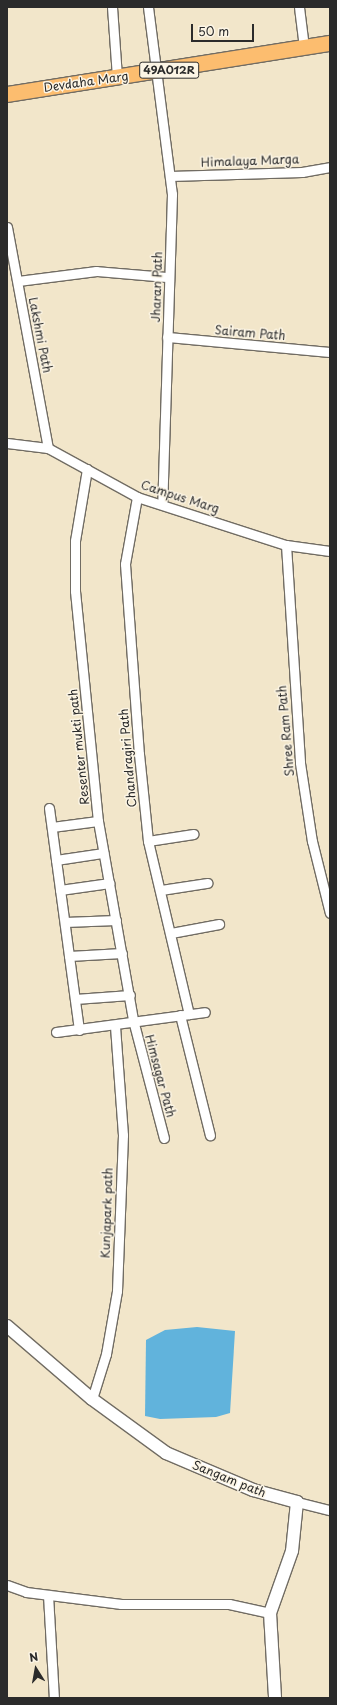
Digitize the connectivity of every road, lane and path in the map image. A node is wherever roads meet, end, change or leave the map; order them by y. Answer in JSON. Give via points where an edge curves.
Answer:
{"nodes":[{"id":1,"x":112,"y":7,"type":"edge"},
{"id":2,"x":148,"y":7,"type":"edge"},
{"id":3,"x":299,"y":7,"type":"edge"},
{"id":4,"x":330,"y":43,"type":"edge"},
{"id":5,"x":304,"y":47,"type":"junction"},
{"id":6,"x":155,"y":72,"type":"junction"},
{"id":7,"x":117,"y":77,"type":"junction"},
{"id":8,"x":7,"y":94,"type":"edge"},
{"id":9,"x":330,"y":167,"type":"edge"},
{"id":10,"x":170,"y":176,"type":"junction"},
{"id":11,"x":7,"y":227,"type":"edge"},
{"id":12,"x":168,"y":277,"type":"junction"},
{"id":13,"x":18,"y":281,"type":"junction"},
{"id":14,"x":168,"y":337,"type":"junction"},
{"id":15,"x":330,"y":352,"type":"edge"},
{"id":16,"x":7,"y":444,"type":"edge"},
{"id":17,"x":48,"y":448,"type":"junction"},
{"id":18,"x":87,"y":469,"type":"junction"},
{"id":19,"x":137,"y":497,"type":"junction"},
{"id":20,"x":162,"y":504,"type":"junction"},
{"id":21,"x":286,"y":545,"type":"junction"},
{"id":22,"x":330,"y":551,"type":"edge"},
{"id":23,"x":49,"y":808,"type":"dead end"},
{"id":24,"x":98,"y":821,"type":"junction"},
{"id":25,"x":52,"y":827,"type":"junction"},
{"id":26,"x":193,"y":834,"type":"dead end"},
{"id":27,"x":148,"y":841,"type":"junction"},
{"id":28,"x":103,"y":853,"type":"junction"},
{"id":29,"x":56,"y":860,"type":"junction"},
{"id":30,"x":110,"y":883,"type":"junction"},
{"id":31,"x":206,"y":883,"type":"dead end"},
{"id":32,"x":60,"y":890,"type":"junction"},
{"id":33,"x":161,"y":890,"type":"junction"},
{"id":34,"x":330,"y":913,"type":"edge"},
{"id":35,"x":116,"y":920,"type":"junction"},
{"id":36,"x":65,"y":922,"type":"junction"},
{"id":37,"x":219,"y":924,"type":"dead end"},
{"id":38,"x":171,"y":933,"type":"junction"},
{"id":39,"x":122,"y":953,"type":"junction"},
{"id":40,"x":69,"y":956,"type":"junction"},
{"id":41,"x":130,"y":995,"type":"junction"},
{"id":42,"x":75,"y":998,"type":"junction"},
{"id":43,"x":205,"y":1012,"type":"dead end"},
{"id":44,"x":185,"y":1015,"type":"junction"},
{"id":45,"x":133,"y":1020,"type":"junction"},
{"id":46,"x":115,"y":1025,"type":"junction"},
{"id":47,"x":79,"y":1030,"type":"junction"},
{"id":48,"x":56,"y":1032,"type":"dead end"},
{"id":49,"x":210,"y":1135,"type":"dead end"},
{"id":50,"x":164,"y":1138,"type":"dead end"},
{"id":51,"x":7,"y":1326,"type":"edge"},
{"id":52,"x":92,"y":1399,"type":"junction"},
{"id":53,"x":297,"y":1502,"type":"junction"},
{"id":54,"x":330,"y":1510,"type":"edge"},
{"id":55,"x":7,"y":1585,"type":"edge"},
{"id":56,"x":48,"y":1595,"type":"junction"},
{"id":57,"x":270,"y":1613,"type":"junction"},
{"id":58,"x":54,"y":1698,"type":"edge"},
{"id":59,"x":275,"y":1698,"type":"edge"}],
"edges":[{"from":1,"to":7,"type":"street"},
{"from":2,"to":6,"type":"street","name":"Jharan Path"},
{"from":3,"to":5,"type":"street"},
{"from":4,"to":5,"type":"main road","name":"Devdaha Marg","number":"49A012R"},
{"from":5,"to":6,"type":"main road","name":"Devdaha Marg","number":"49A012R"},
{"from":6,"to":7,"type":"main road","name":"Devdaha Marg","number":"49A012R"},
{"from":6,"to":10,"type":"street","name":"Jharan Path"},
{"from":7,"to":8,"type":"main road","name":"Devdaha Marg","number":"49A012R"},
{"from":9,"to":10,"type":"street","name":"Himalaya Marga","via":[[302,172]]},
{"from":10,"to":12,"type":"street","name":"Jharan Path"},
{"from":11,"to":13,"type":"street","name":"Lakshmi Path"},
{"from":12,"to":13,"type":"street","via":[[96,271]]},
{"from":12,"to":14,"type":"street","name":"Jharan Path"},
{"from":13,"to":17,"type":"street","name":"Lakshmi Path"},
{"from":14,"to":15,"type":"street","name":"Sairam Path"},
{"from":14,"to":20,"type":"street","name":"Jharan Path"},
{"from":16,"to":17,"type":"street","name":"Campus Marg"},
{"from":17,"to":18,"type":"street","name":"Campus Marg"},
{"from":18,"to":19,"type":"street","name":"Campus Marg"},
{"from":18,"to":24,"type":"street","name":"Resenter mukti path","via":[[75,541],[75,591]]},
{"from":19,"to":20,"type":"street","name":"Campus Marg"},
{"from":19,"to":27,"type":"street","name":"Chandragiri Path","via":[[125,564]]},
{"from":20,"to":21,"type":"street","name":"Campus Marg"},
{"from":21,"to":22,"type":"street","name":"Campus Marg"},
{"from":21,"to":34,"type":"street","name":"Shree Ram Path","via":[[300,763],[312,841]]},
{"from":23,"to":25,"type":"street"},
{"from":24,"to":25,"type":"street"},
{"from":24,"to":28,"type":"street","name":"Resenter mukti path"},
{"from":25,"to":29,"type":"street"},
{"from":26,"to":27,"type":"street"},
{"from":27,"to":33,"type":"street","name":"Chandragiri Path"},
{"from":28,"to":29,"type":"street"},
{"from":28,"to":30,"type":"street","name":"Resenter mukti path"},
{"from":29,"to":32,"type":"street"},
{"from":30,"to":32,"type":"street"},
{"from":30,"to":35,"type":"street","name":"Resenter mukti path"},
{"from":31,"to":33,"type":"street"},
{"from":32,"to":36,"type":"street"},
{"from":33,"to":38,"type":"street","name":"Chandragiri Path"},
{"from":35,"to":36,"type":"street"},
{"from":35,"to":39,"type":"street","name":"Resenter mukti path"},
{"from":36,"to":40,"type":"street"},
{"from":37,"to":38,"type":"street"},
{"from":38,"to":44,"type":"street","name":"Chandragiri Path"},
{"from":39,"to":40,"type":"street"},
{"from":39,"to":41,"type":"street","name":"Resenter mukti path"},
{"from":40,"to":42,"type":"street"},
{"from":41,"to":42,"type":"street"},
{"from":41,"to":45,"type":"street","name":"Resenter mukti path"},
{"from":42,"to":47,"type":"street"},
{"from":43,"to":44,"type":"street"},
{"from":44,"to":45,"type":"street"},
{"from":44,"to":49,"type":"street","name":"Chandragiri Path"},
{"from":45,"to":46,"type":"street"},
{"from":45,"to":50,"type":"street","name":"Himsagar Path"},
{"from":46,"to":47,"type":"street"},
{"from":46,"to":52,"type":"street","name":"Kunjapark path","via":[[123,1135],[117,1291],[106,1354]]},
{"from":47,"to":48,"type":"street"},
{"from":51,"to":52,"type":"street","name":"Sangam path"},
{"from":52,"to":53,"type":"street","name":"Sangam path","via":[[166,1453],[253,1490]]},
{"from":53,"to":54,"type":"street"},
{"from":53,"to":57,"type":"street","via":[[292,1551]]},
{"from":55,"to":56,"type":"street"},
{"from":56,"to":57,"type":"street","via":[[121,1604],[249,1606]]},
{"from":56,"to":58,"type":"street"},
{"from":57,"to":59,"type":"street"}]}
